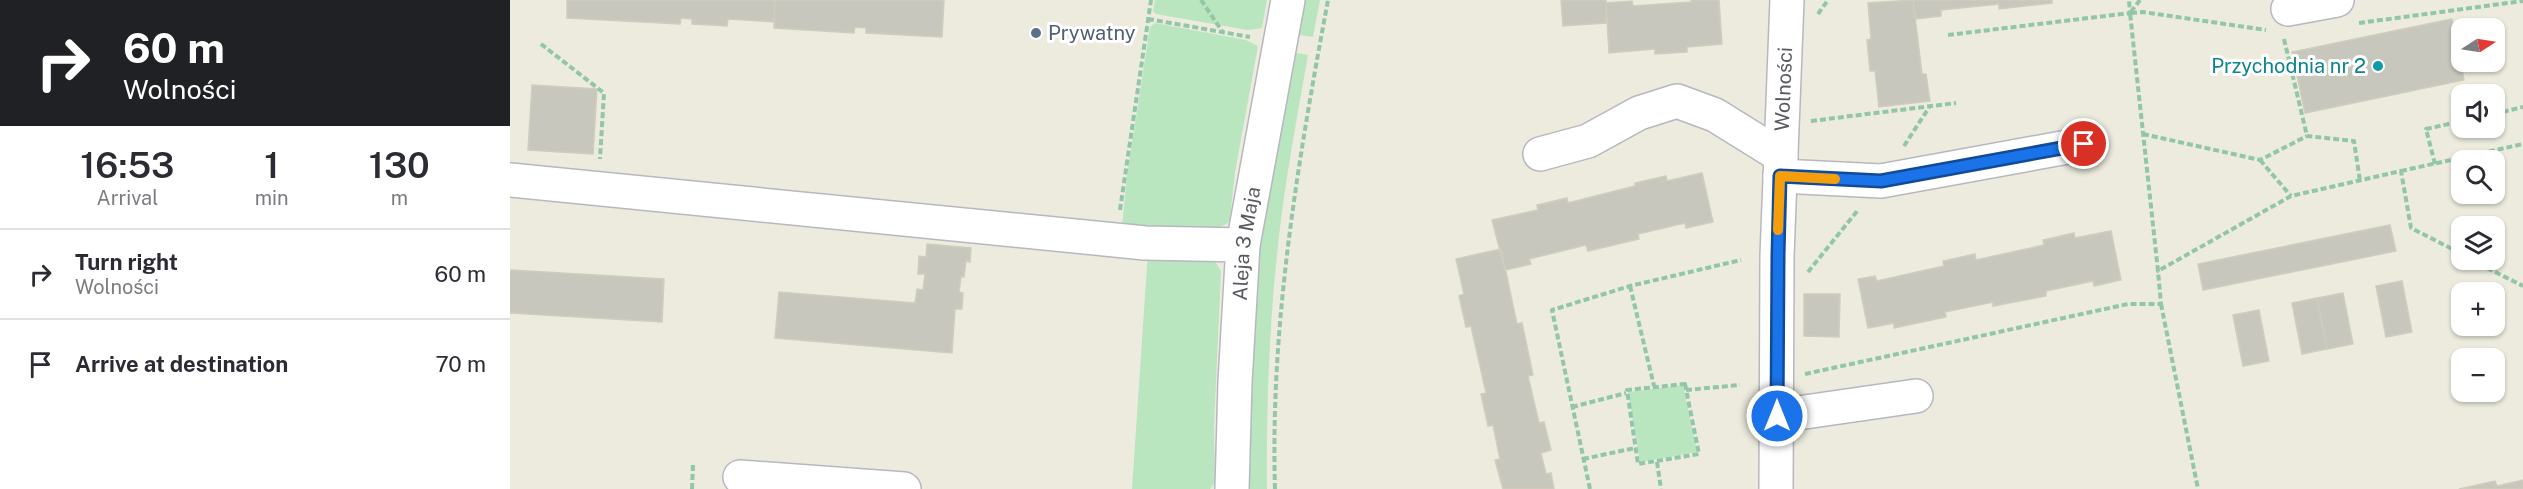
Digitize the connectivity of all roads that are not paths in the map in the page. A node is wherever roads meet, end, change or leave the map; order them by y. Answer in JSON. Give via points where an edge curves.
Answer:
{"nodes":[{"id":1,"x":1288,"y":0,"type":"edge"},
{"id":2,"x":1787,"y":0,"type":"edge"},
{"id":3,"x":2337,"y":0,"type":"edge"},
{"id":4,"x":2285,"y":21,"type":"road end"},
{"id":5,"x":2084,"y":144,"type":"dead end"},
{"id":6,"x":1540,"y":154,"type":"dead end"},
{"id":7,"x":1781,"y":166,"type":"junction"},
{"id":8,"x":510,"y":180,"type":"edge"},
{"id":9,"x":1244,"y":245,"type":"junction"},
{"id":10,"x":1916,"y":396,"type":"dead end"},
{"id":11,"x":1777,"y":416,"type":"junction"},
{"id":12,"x":740,"y":477,"type":"dead end"},
{"id":13,"x":903,"y":489,"type":"edge"},
{"id":14,"x":1232,"y":489,"type":"edge"},
{"id":15,"x":1776,"y":489,"type":"edge"}],
"edges":[{"from":1,"to":9,"type":"street","name":"Aleja 3 Maja"},
{"from":2,"to":7,"type":"street","name":"Wolności"},
{"from":3,"to":4,"type":"street"},
{"from":5,"to":7,"type":"street","via":[[1881,181]]},
{"from":6,"to":7,"type":"street","via":[[1588,141],[1639,113],[1677,101],[1715,115]]},
{"from":7,"to":11,"type":"street","name":"Wolności"},
{"from":8,"to":9,"type":"street","via":[[1145,243]]},
{"from":9,"to":14,"type":"street","name":"Aleja 3 Maja","via":[[1234,382]]},
{"from":10,"to":11,"type":"street"},
{"from":11,"to":15,"type":"street","name":"Wolności"},
{"from":12,"to":13,"type":"street"}]}
